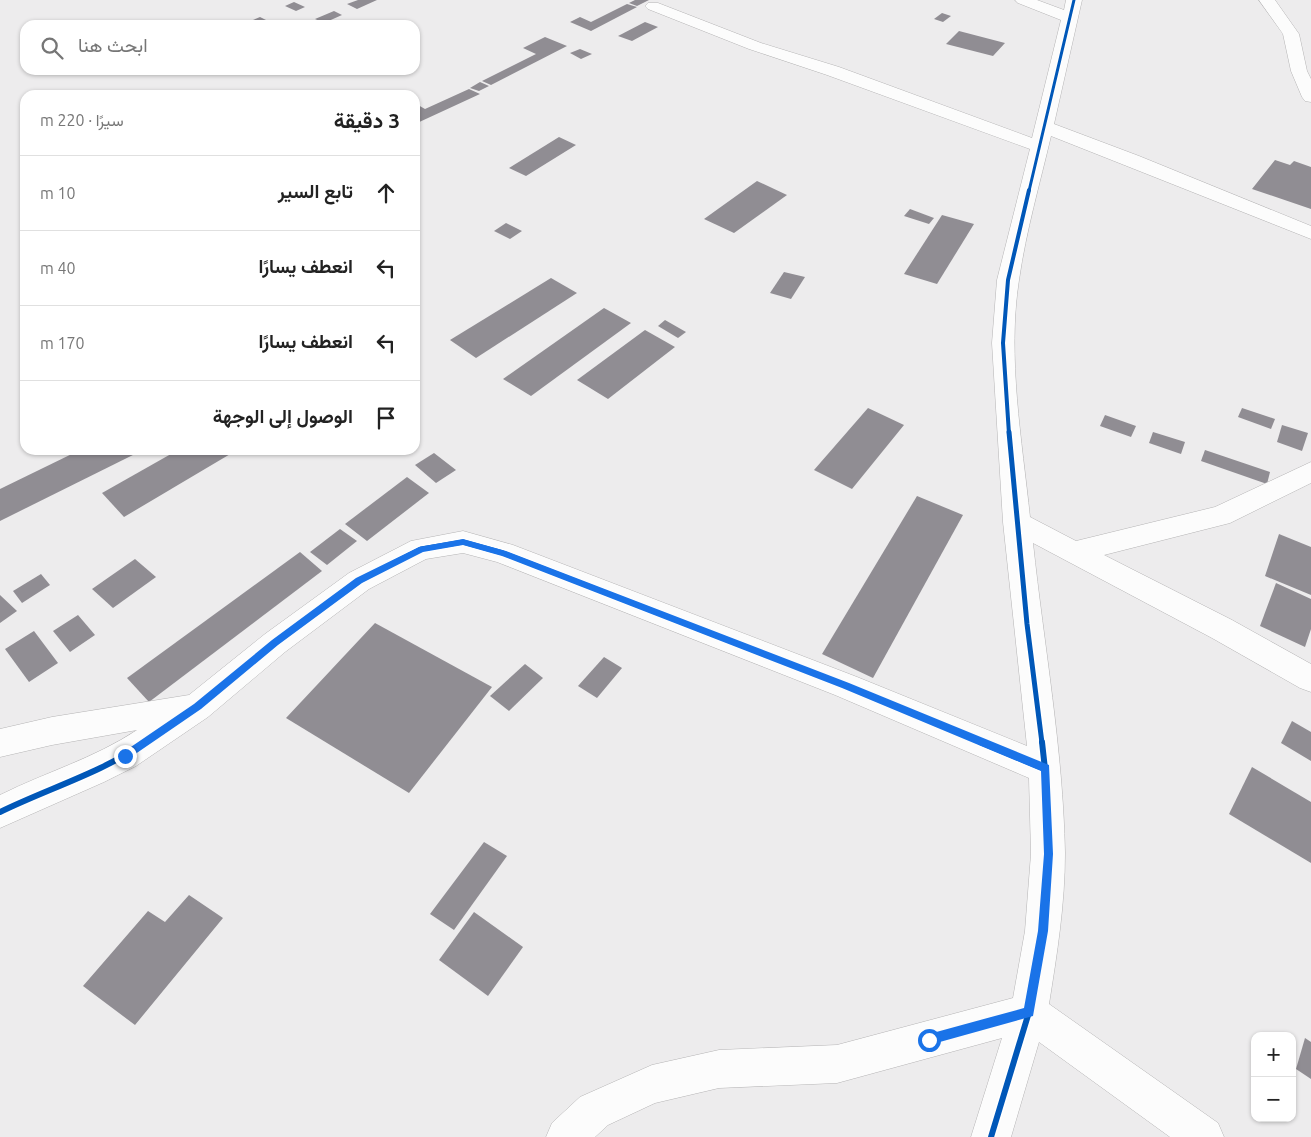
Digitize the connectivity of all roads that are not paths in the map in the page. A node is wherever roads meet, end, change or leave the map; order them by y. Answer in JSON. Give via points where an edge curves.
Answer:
{"nodes":[{"id":1,"x":1023,"y":0,"type":"edge"},
{"id":2,"x":1267,"y":0,"type":"edge"},
{"id":3,"x":653,"y":6,"type":"dead end"},
{"id":4,"x":1072,"y":9,"type":"edge"},
{"id":5,"x":1311,"y":97,"type":"edge"},
{"id":6,"x":1042,"y":137,"type":"junction"},
{"id":7,"x":1311,"y":233,"type":"edge"},
{"id":8,"x":1311,"y":471,"type":"edge"},
{"id":9,"x":1016,"y":522,"type":"junction"},
{"id":10,"x":1074,"y":552,"type":"junction"},
{"id":11,"x":1311,"y":678,"type":"edge"},
{"id":12,"x":198,"y":707,"type":"junction"},
{"id":13,"x":0,"y":744,"type":"edge"},
{"id":14,"x":1045,"y":768,"type":"junction"},
{"id":15,"x":0,"y":812,"type":"edge"},
{"id":16,"x":1029,"y":1012,"type":"junction"},
{"id":17,"x":566,"y":1137,"type":"edge"},
{"id":18,"x":991,"y":1137,"type":"edge"},
{"id":19,"x":1204,"y":1137,"type":"edge"}],
"edges":[{"from":1,"to":4,"type":"street"},
{"from":2,"to":5,"type":"street","via":[[1291,34],[1299,71]]},
{"from":3,"to":6,"type":"street","via":[[755,46]]},
{"from":4,"to":6,"type":"street"},
{"from":6,"to":7,"type":"street","via":[[1132,160]]},
{"from":6,"to":9,"type":"street","via":[[1008,280],[1003,343]]},
{"from":8,"to":10,"type":"street","via":[[1221,516]]},
{"from":9,"to":10,"type":"street"},
{"from":9,"to":14,"type":"street"},
{"from":10,"to":11,"type":"street"},
{"from":12,"to":13,"type":"street","via":[[52,731]]},
{"from":12,"to":14,"type":"street","via":[[275,643],[359,580],[422,550],[463,542],[503,554],[846,686]]},
{"from":12,"to":15,"type":"street","via":[[125,756]]},
{"from":14,"to":16,"type":"street","via":[[1048,863],[1043,931]]},
{"from":16,"to":17,"type":"street","via":[[837,1064],[719,1069],[652,1084],[594,1111]]},
{"from":16,"to":18,"type":"street"},
{"from":16,"to":19,"type":"street"}]}
